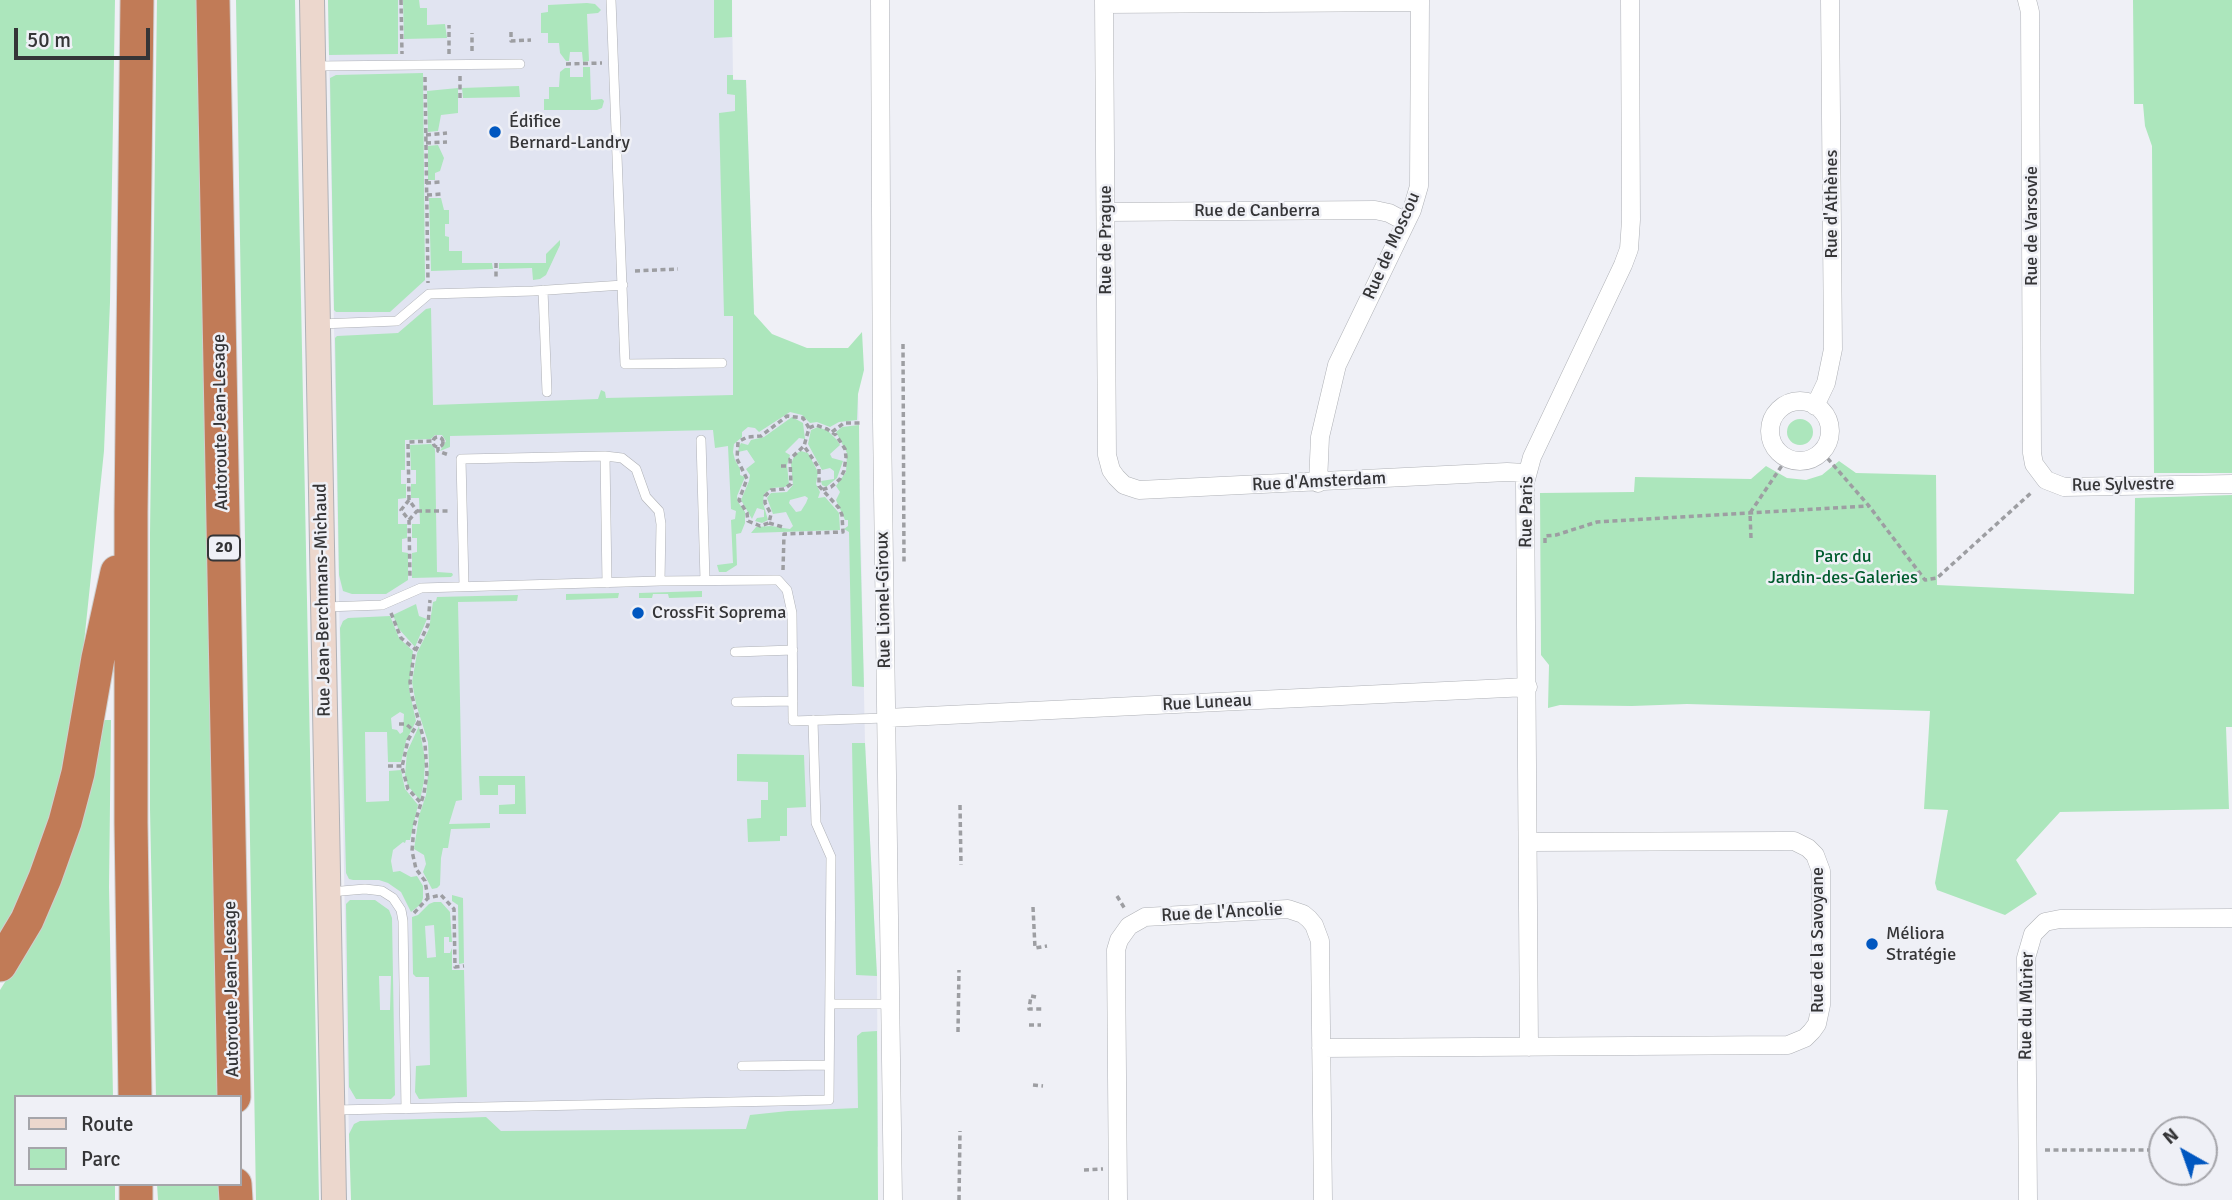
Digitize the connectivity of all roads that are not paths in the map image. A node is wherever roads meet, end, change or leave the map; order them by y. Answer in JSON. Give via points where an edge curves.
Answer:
{"nodes":[{"id":1,"x":137,"y":0,"type":"edge"},
{"id":2,"x":213,"y":0,"type":"edge"},
{"id":3,"x":312,"y":0,"type":"edge"},
{"id":4,"x":611,"y":0,"type":"edge"},
{"id":5,"x":880,"y":0,"type":"edge"},
{"id":6,"x":1630,"y":0,"type":"edge"},
{"id":7,"x":1830,"y":0,"type":"edge"},
{"id":8,"x":2026,"y":0,"type":"edge"},
{"id":9,"x":1420,"y":1,"type":"edge"},
{"id":10,"x":1104,"y":2,"type":"edge"},
{"id":11,"x":520,"y":64,"type":"dead end"},
{"id":12,"x":313,"y":66,"type":"junction"},
{"id":13,"x":1106,"y":212,"type":"junction"},
{"id":14,"x":1406,"y":222,"type":"junction"},
{"id":15,"x":623,"y":285,"type":"junction"},
{"id":16,"x":543,"y":290,"type":"junction"},
{"id":17,"x":318,"y":324,"type":"junction"},
{"id":18,"x":722,"y":363,"type":"dead end"},
{"id":19,"x":547,"y":392,"type":"dead end"},
{"id":20,"x":1815,"y":405,"type":"junction"},
{"id":21,"x":701,"y":440,"type":"dead end"},
{"id":22,"x":2032,"y":453,"type":"joint"},
{"id":23,"x":605,"y":456,"type":"junction"},
{"id":24,"x":1526,"y":473,"type":"junction"},
{"id":25,"x":1116,"y":477,"type":"joint"},
{"id":26,"x":1318,"y":483,"type":"junction"},
{"id":27,"x":2232,"y":484,"type":"edge"},
{"id":28,"x":131,"y":512,"type":"junction"},
{"id":29,"x":705,"y":580,"type":"junction"},
{"id":30,"x":660,"y":581,"type":"junction"},
{"id":31,"x":607,"y":583,"type":"junction"},
{"id":32,"x":464,"y":586,"type":"junction"},
{"id":33,"x":324,"y":607,"type":"junction"},
{"id":34,"x":793,"y":649,"type":"junction"},
{"id":35,"x":735,"y":652,"type":"dead end"},
{"id":36,"x":1528,"y":687,"type":"junction"},
{"id":37,"x":793,"y":701,"type":"junction"},
{"id":38,"x":736,"y":702,"type":"dead end"},
{"id":39,"x":886,"y":718,"type":"junction"},
{"id":40,"x":813,"y":720,"type":"junction"},
{"id":41,"x":1528,"y":842,"type":"junction"},
{"id":42,"x":328,"y":892,"type":"junction"},
{"id":43,"x":2232,"y":918,"type":"edge"},
{"id":44,"x":0,"y":965,"type":"edge"},
{"id":45,"x":830,"y":1004,"type":"junction"},
{"id":46,"x":890,"y":1004,"type":"junction"},
{"id":47,"x":1529,"y":1047,"type":"junction"},
{"id":48,"x":1321,"y":1048,"type":"junction"},
{"id":49,"x":829,"y":1065,"type":"junction"},
{"id":50,"x":742,"y":1066,"type":"dead end"},
{"id":51,"x":135,"y":1095,"type":"edge"},
{"id":52,"x":234,"y":1095,"type":"edge"},
{"id":53,"x":406,"y":1109,"type":"junction"},
{"id":54,"x":332,"y":1111,"type":"junction"},
{"id":55,"x":334,"y":1200,"type":"edge"},
{"id":56,"x":893,"y":1200,"type":"edge"},
{"id":57,"x":1118,"y":1200,"type":"edge"},
{"id":58,"x":1323,"y":1200,"type":"edge"},
{"id":59,"x":2028,"y":1200,"type":"edge"}],
"edges":[{"from":1,"to":28,"type":"highway"},
{"from":2,"to":52,"type":"highway","name":"Autoroute Jean-Lesage","number":"20"},
{"from":3,"to":12,"type":"street","name":"Rue Jean-Berchmans-Michaud"},
{"from":4,"to":15,"type":"lane"},
{"from":5,"to":39,"type":"street","name":"Rue Lionel-Giroux"},
{"from":6,"to":24,"type":"street","name":"Rue Paris","via":[[1629,249]]},
{"from":7,"to":20,"type":"street","name":"Rue d'Athènes","via":[[1833,349],[1826,383]]},
{"from":8,"to":22,"type":"street","name":"Rue de Varsovie","via":[[2030,12]]},
{"from":9,"to":10,"type":"street"},
{"from":9,"to":14,"type":"street","name":"Rue de Moscou","via":[[1421,175]]},
{"from":10,"to":13,"type":"street","name":"Rue de Prague"},
{"from":11,"to":12,"type":"lane"},
{"from":12,"to":17,"type":"street","name":"Rue Jean-Berchmans-Michaud"},
{"from":13,"to":14,"type":"street","name":"Rue de Canberra","via":[[1375,210]]},
{"from":13,"to":25,"type":"street","name":"Rue de Prague","via":[[1107,455]]},
{"from":14,"to":26,"type":"street","name":"Rue de Moscou","via":[[1336,365],[1320,437]]},
{"from":15,"to":16,"type":"lane"},
{"from":15,"to":18,"type":"lane","via":[[625,364]]},
{"from":16,"to":17,"type":"lane","via":[[429,294],[397,321]]},
{"from":16,"to":19,"type":"lane"},
{"from":17,"to":33,"type":"street","name":"Rue Jean-Berchmans-Michaud"},
{"from":20,"to":20,"type":"street","via":[[1796,401],[1772,420],[1771,440],[1787,458],[1814,458],[1827,444],[1830,427]]},
{"from":21,"to":29,"type":"lane"},
{"from":22,"to":27,"type":"street","name":"Rue Sylvestre","via":[[2039,473],[2064,486]]},
{"from":23,"to":30,"type":"lane","via":[[629,462],[659,512]]},
{"from":23,"to":31,"type":"lane"},
{"from":23,"to":32,"type":"lane","via":[[461,459]]},
{"from":24,"to":26,"type":"street","name":"Rue d'Amsterdam"},
{"from":24,"to":36,"type":"street","name":"Rue Paris"},
{"from":25,"to":26,"type":"street","name":"Rue d'Amsterdam","via":[[1139,491]]},
{"from":28,"to":44,"type":"highway","via":[[65,822],[27,920]]},
{"from":28,"to":51,"type":"highway"},
{"from":29,"to":30,"type":"lane"},
{"from":29,"to":34,"type":"lane","via":[[778,580],[790,600]]},
{"from":30,"to":31,"type":"lane"},
{"from":31,"to":32,"type":"lane"},
{"from":32,"to":33,"type":"lane","via":[[421,588],[382,605]]},
{"from":33,"to":42,"type":"street","name":"Rue Jean-Berchmans-Michaud"},
{"from":34,"to":35,"type":"lane"},
{"from":34,"to":37,"type":"lane"},
{"from":36,"to":39,"type":"street","name":"Rue Luneau"},
{"from":36,"to":41,"type":"street","name":"Rue Paris"},
{"from":37,"to":38,"type":"lane"},
{"from":37,"to":40,"type":"lane","via":[[793,720]]},
{"from":39,"to":40,"type":"lane"},
{"from":39,"to":46,"type":"street","name":"Rue Lionel-Giroux"},
{"from":40,"to":45,"type":"lane","via":[[816,823],[831,857]]},
{"from":41,"to":47,"type":"street","name":"Rue Paris"},
{"from":41,"to":47,"type":"street","name":"Rue de la Savoyane","via":[[1794,841],[1815,855],[1821,871],[1821,1005],[1817,1024],[1805,1038],[1788,1045]]},
{"from":42,"to":53,"type":"lane","via":[[374,889],[387,894],[401,910]]},
{"from":42,"to":54,"type":"street","name":"Rue Jean-Berchmans-Michaud"},
{"from":43,"to":59,"type":"street","name":"Rue du Mûrier","via":[[2060,919],[2045,922],[2033,934],[2026,958]]},
{"from":45,"to":46,"type":"lane"},
{"from":45,"to":49,"type":"lane"},
{"from":46,"to":56,"type":"street","name":"Rue Lionel-Giroux"},
{"from":47,"to":48,"type":"street","name":"Rue de la Savoyane"},
{"from":48,"to":57,"type":"street","name":"Rue de l'Ancolie","via":[[1320,941],[1303,914],[1288,909],[1136,920],[1116,950]]},
{"from":48,"to":58,"type":"street","name":"Rue de l'Ancolie"},
{"from":49,"to":50,"type":"lane"},
{"from":49,"to":53,"type":"lane","via":[[829,1100]]},
{"from":53,"to":54,"type":"lane"},
{"from":54,"to":55,"type":"street","name":"Rue Jean-Berchmans-Michaud"}]}
